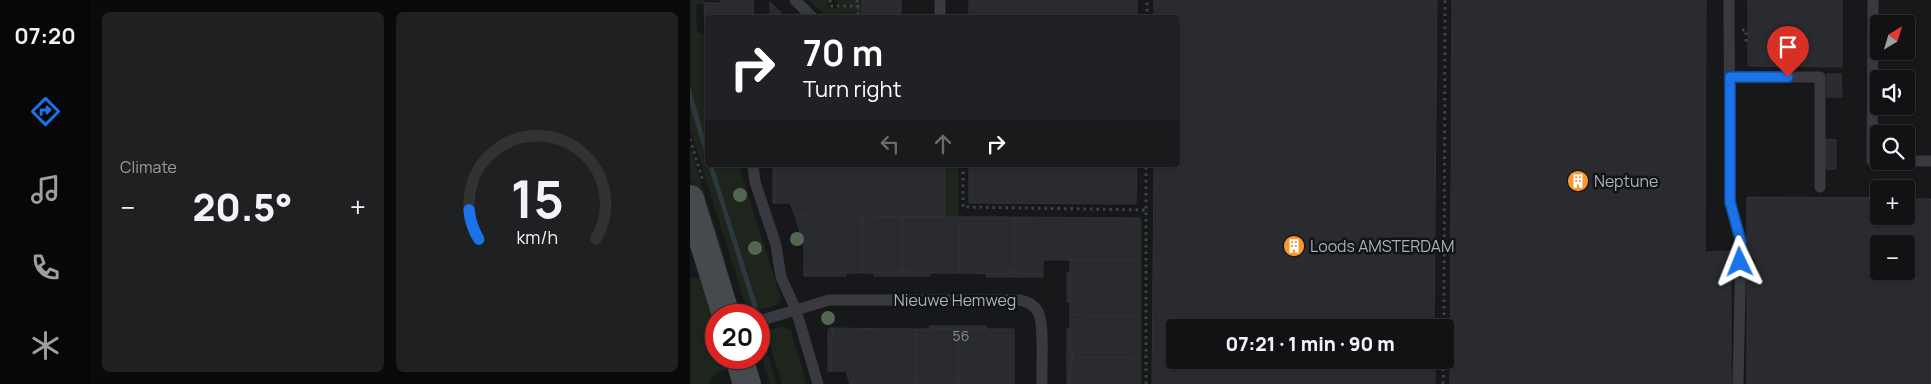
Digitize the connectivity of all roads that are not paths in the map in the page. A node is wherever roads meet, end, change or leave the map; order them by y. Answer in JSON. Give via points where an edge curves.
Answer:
{"nodes":[{"id":1,"x":794,"y":0,"type":"edge"},
{"id":2,"x":940,"y":0,"type":"edge"},
{"id":3,"x":1729,"y":0,"type":"edge"},
{"id":4,"x":1873,"y":0,"type":"edge"},
{"id":5,"x":810,"y":15,"type":"edge"},
{"id":6,"x":940,"y":15,"type":"edge"},
{"id":7,"x":1730,"y":77,"type":"junction"},
{"id":8,"x":1872,"y":125,"type":"edge"},
{"id":9,"x":1915,"y":161,"type":"edge"},
{"id":10,"x":1931,"y":161,"type":"edge"},
{"id":11,"x":753,"y":167,"type":"edge"},
{"id":12,"x":1820,"y":187,"type":"dead end"},
{"id":13,"x":690,"y":199,"type":"edge"},
{"id":14,"x":723,"y":304,"type":"edge"},
{"id":15,"x":796,"y":310,"type":"junction"},
{"id":16,"x":770,"y":318,"type":"edge"},
{"id":17,"x":742,"y":369,"type":"edge"},
{"id":18,"x":747,"y":384,"type":"edge"},
{"id":19,"x":818,"y":384,"type":"edge"},
{"id":20,"x":1042,"y":384,"type":"edge"},
{"id":21,"x":1738,"y":384,"type":"edge"}],
"edges":[{"from":1,"to":5,"type":"lane"},
{"from":2,"to":6,"type":"lane"},
{"from":3,"to":7,"type":"lane"},
{"from":4,"to":8,"type":"lane"},
{"from":7,"to":12,"type":"lane","via":[[1820,77]]},
{"from":7,"to":21,"type":"lane","via":[[1730,202],[1741,242]]},
{"from":9,"to":10,"type":"lane"},
{"from":11,"to":15,"type":"lane","via":[[776,245],[781,277]]},
{"from":13,"to":14,"type":"main road"},
{"from":15,"to":16,"type":"lane","name":"Nieuwe Hemweg"},
{"from":15,"to":19,"type":"lane"},
{"from":15,"to":20,"type":"lane","name":"Nieuwe Hemweg","via":[[829,300],[1024,300],[1034,307],[1040,318]]},
{"from":17,"to":18,"type":"main road"}]}
